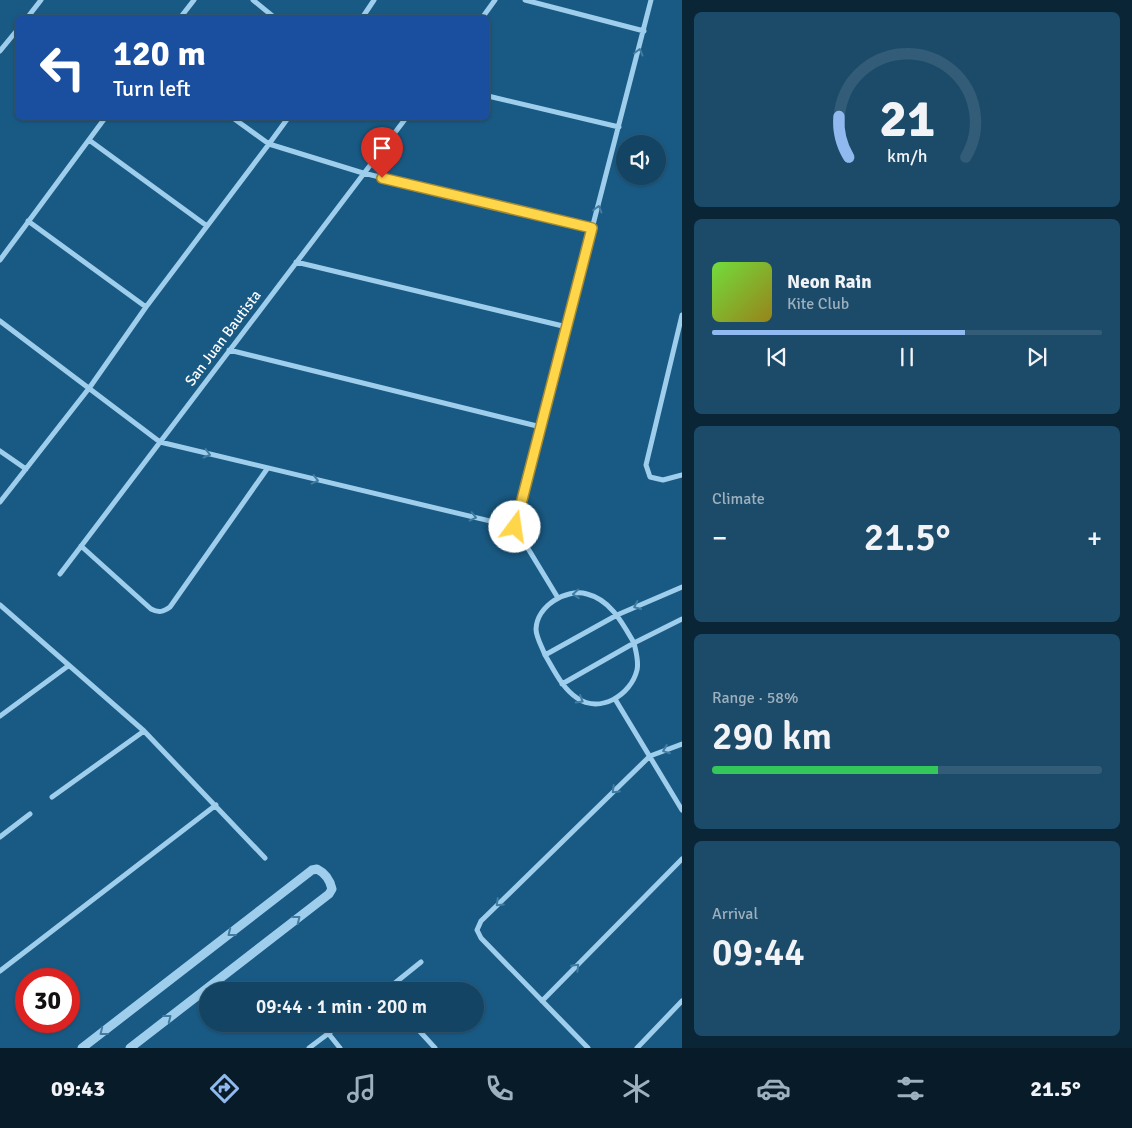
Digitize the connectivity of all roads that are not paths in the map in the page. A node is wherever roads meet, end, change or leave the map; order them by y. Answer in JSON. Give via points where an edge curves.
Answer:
{"nodes":[{"id":1,"x":41,"y":0,"type":"edge"},
{"id":2,"x":194,"y":0,"type":"edge"},
{"id":3,"x":253,"y":0,"type":"edge"},
{"id":4,"x":374,"y":0,"type":"edge"},
{"id":5,"x":495,"y":0,"type":"edge"},
{"id":6,"x":525,"y":0,"type":"edge"},
{"id":7,"x":651,"y":0,"type":"edge"},
{"id":8,"x":29,"y":15,"type":"edge"},
{"id":9,"x":182,"y":15,"type":"edge"},
{"id":10,"x":271,"y":15,"type":"edge"},
{"id":11,"x":364,"y":15,"type":"edge"},
{"id":12,"x":484,"y":15,"type":"edge"},
{"id":13,"x":644,"y":31,"type":"junction"},
{"id":14,"x":15,"y":33,"type":"edge"},
{"id":15,"x":0,"y":51,"type":"edge"},
{"id":16,"x":490,"y":96,"type":"edge"},
{"id":17,"x":104,"y":120,"type":"edge"},
{"id":18,"x":236,"y":120,"type":"edge"},
{"id":19,"x":287,"y":120,"type":"edge"},
{"id":20,"x":404,"y":120,"type":"edge"},
{"id":21,"x":619,"y":127,"type":"junction"},
{"id":22,"x":89,"y":140,"type":"junction"},
{"id":23,"x":269,"y":144,"type":"junction"},
{"id":24,"x":363,"y":173,"type":"junction"},
{"id":25,"x":28,"y":221,"type":"junction"},
{"id":26,"x":207,"y":226,"type":"junction"},
{"id":27,"x":592,"y":228,"type":"junction"},
{"id":28,"x":0,"y":260,"type":"edge"},
{"id":29,"x":296,"y":262,"type":"junction"},
{"id":30,"x":146,"y":307,"type":"junction"},
{"id":31,"x":682,"y":316,"type":"edge"},
{"id":32,"x":0,"y":321,"type":"edge"},
{"id":33,"x":567,"y":327,"type":"junction"},
{"id":34,"x":229,"y":350,"type":"junction"},
{"id":35,"x":90,"y":387,"type":"junction"},
{"id":36,"x":541,"y":427,"type":"junction"},
{"id":37,"x":160,"y":442,"type":"junction"},
{"id":38,"x":0,"y":451,"type":"edge"},
{"id":39,"x":26,"y":469,"type":"junction"},
{"id":40,"x":267,"y":469,"type":"junction"},
{"id":41,"x":682,"y":475,"type":"edge"},
{"id":42,"x":0,"y":502,"type":"edge"},
{"id":43,"x":515,"y":527,"type":"junction"},
{"id":44,"x":81,"y":546,"type":"junction"},
{"id":45,"x":60,"y":574,"type":"dead end"},
{"id":46,"x":682,"y":587,"type":"edge"},
{"id":47,"x":558,"y":598,"type":"junction"},
{"id":48,"x":0,"y":605,"type":"edge"},
{"id":49,"x":618,"y":615,"type":"junction"},
{"id":50,"x":682,"y":619,"type":"edge"},
{"id":51,"x":634,"y":643,"type":"junction"},
{"id":52,"x":545,"y":655,"type":"junction"},
{"id":53,"x":68,"y":666,"type":"junction"},
{"id":54,"x":562,"y":684,"type":"junction"},
{"id":55,"x":615,"y":699,"type":"junction"},
{"id":56,"x":0,"y":716,"type":"edge"},
{"id":57,"x":144,"y":731,"type":"junction"},
{"id":58,"x":682,"y":744,"type":"edge"},
{"id":59,"x":650,"y":756,"type":"junction"},
{"id":60,"x":52,"y":798,"type":"dead end"},
{"id":61,"x":216,"y":805,"type":"junction"},
{"id":62,"x":682,"y":810,"type":"edge"},
{"id":63,"x":30,"y":814,"type":"dead end"},
{"id":64,"x":0,"y":837,"type":"edge"},
{"id":65,"x":266,"y":858,"type":"dead end"},
{"id":66,"x":682,"y":859,"type":"edge"},
{"id":67,"x":421,"y":962,"type":"dead end"},
{"id":68,"x":0,"y":971,"type":"edge"},
{"id":69,"x":396,"y":982,"type":"edge"},
{"id":70,"x":542,"y":1001,"type":"junction"},
{"id":71,"x":682,"y":1001,"type":"edge"},
{"id":72,"x":420,"y":1032,"type":"edge"},
{"id":73,"x":328,"y":1033,"type":"joint"},
{"id":74,"x":82,"y":1048,"type":"edge"},
{"id":75,"x":130,"y":1048,"type":"edge"},
{"id":76,"x":309,"y":1048,"type":"edge"},
{"id":77,"x":340,"y":1048,"type":"edge"},
{"id":78,"x":435,"y":1048,"type":"edge"},
{"id":79,"x":588,"y":1048,"type":"edge"},
{"id":80,"x":637,"y":1048,"type":"edge"}],
"edges":[{"from":1,"to":8,"type":"street"},
{"from":2,"to":9,"type":"street"},
{"from":3,"to":10,"type":"street"},
{"from":4,"to":11,"type":"street"},
{"from":5,"to":12,"type":"street"},
{"from":6,"to":13,"type":"street"},
{"from":7,"to":13,"type":"street"},
{"from":21,"to":13,"type":"street","one_way":true},
{"from":14,"to":15,"type":"street"},
{"from":16,"to":21,"type":"street"},
{"from":17,"to":22,"type":"street"},
{"from":18,"to":23,"type":"street"},
{"from":19,"to":23,"type":"street"},
{"from":20,"to":24,"type":"street","name":"San Juan Bautista"},
{"from":27,"to":21,"type":"street","one_way":true},
{"from":22,"to":25,"type":"street"},
{"from":22,"to":26,"type":"street"},
{"from":23,"to":24,"type":"street"},
{"from":23,"to":26,"type":"street"},
{"from":24,"to":27,"type":"street"},
{"from":24,"to":29,"type":"street","name":"San Juan Bautista"},
{"from":25,"to":28,"type":"street"},
{"from":25,"to":30,"type":"street"},
{"from":26,"to":30,"type":"street"},
{"from":27,"to":33,"type":"street"},
{"from":29,"to":33,"type":"street"},
{"from":29,"to":34,"type":"street","name":"San Juan Bautista"},
{"from":30,"to":35,"type":"street"},
{"from":31,"to":41,"type":"street","via":[[646,465],[650,478],[662,480]]},
{"from":32,"to":35,"type":"street"},
{"from":33,"to":36,"type":"street"},
{"from":34,"to":36,"type":"street"},
{"from":34,"to":37,"type":"street","name":"San Juan Bautista"},
{"from":35,"to":37,"type":"street"},
{"from":35,"to":39,"type":"street"},
{"from":36,"to":43,"type":"street"},
{"from":37,"to":40,"type":"street","one_way":true},
{"from":37,"to":44,"type":"street","name":"San Juan Bautista"},
{"from":38,"to":39,"type":"street"},
{"from":39,"to":42,"type":"street"},
{"from":40,"to":43,"type":"street","one_way":true},
{"from":40,"to":44,"type":"street","via":[[164,612],[151,609]]},
{"from":43,"to":47,"type":"street"},
{"from":44,"to":45,"type":"street","name":"San Juan Bautista"},
{"from":46,"to":49,"type":"street","one_way":true},
{"from":49,"to":47,"type":"street","one_way":true,"via":[[587,594],[572,593]]},
{"from":47,"to":52,"type":"street","via":[[539,617],[536,630]]},
{"from":48,"to":53,"type":"street"},
{"from":49,"to":51,"type":"street"},
{"from":49,"to":52,"type":"street"},
{"from":50,"to":51,"type":"street"},
{"from":51,"to":54,"type":"street"},
{"from":51,"to":55,"type":"street","via":[[637,670],[631,686]]},
{"from":52,"to":54,"type":"street"},
{"from":53,"to":56,"type":"street"},
{"from":53,"to":57,"type":"street"},
{"from":54,"to":55,"type":"street","one_way":true,"via":[[587,704],[598,705]]},
{"from":55,"to":59,"type":"street"},
{"from":57,"to":60,"type":"street"},
{"from":57,"to":61,"type":"street"},
{"from":58,"to":59,"type":"street","one_way":true},
{"from":59,"to":62,"type":"street"},
{"from":59,"to":70,"type":"street","one_way":true,"via":[[481,921],[477,930]]},
{"from":61,"to":65,"type":"street"},
{"from":61,"to":68,"type":"street"},
{"from":63,"to":64,"type":"street"},
{"from":70,"to":66,"type":"street","one_way":true},
{"from":67,"to":69,"type":"street"},
{"from":70,"to":79,"type":"street"},
{"from":71,"to":80,"type":"street"},
{"from":72,"to":78,"type":"street"},
{"from":73,"to":76,"type":"street"},
{"from":73,"to":77,"type":"street"},
{"from":75,"to":74,"type":"street","one_way":true,"via":[[329,894],[331,883],[322,872],[312,870]]}]}
